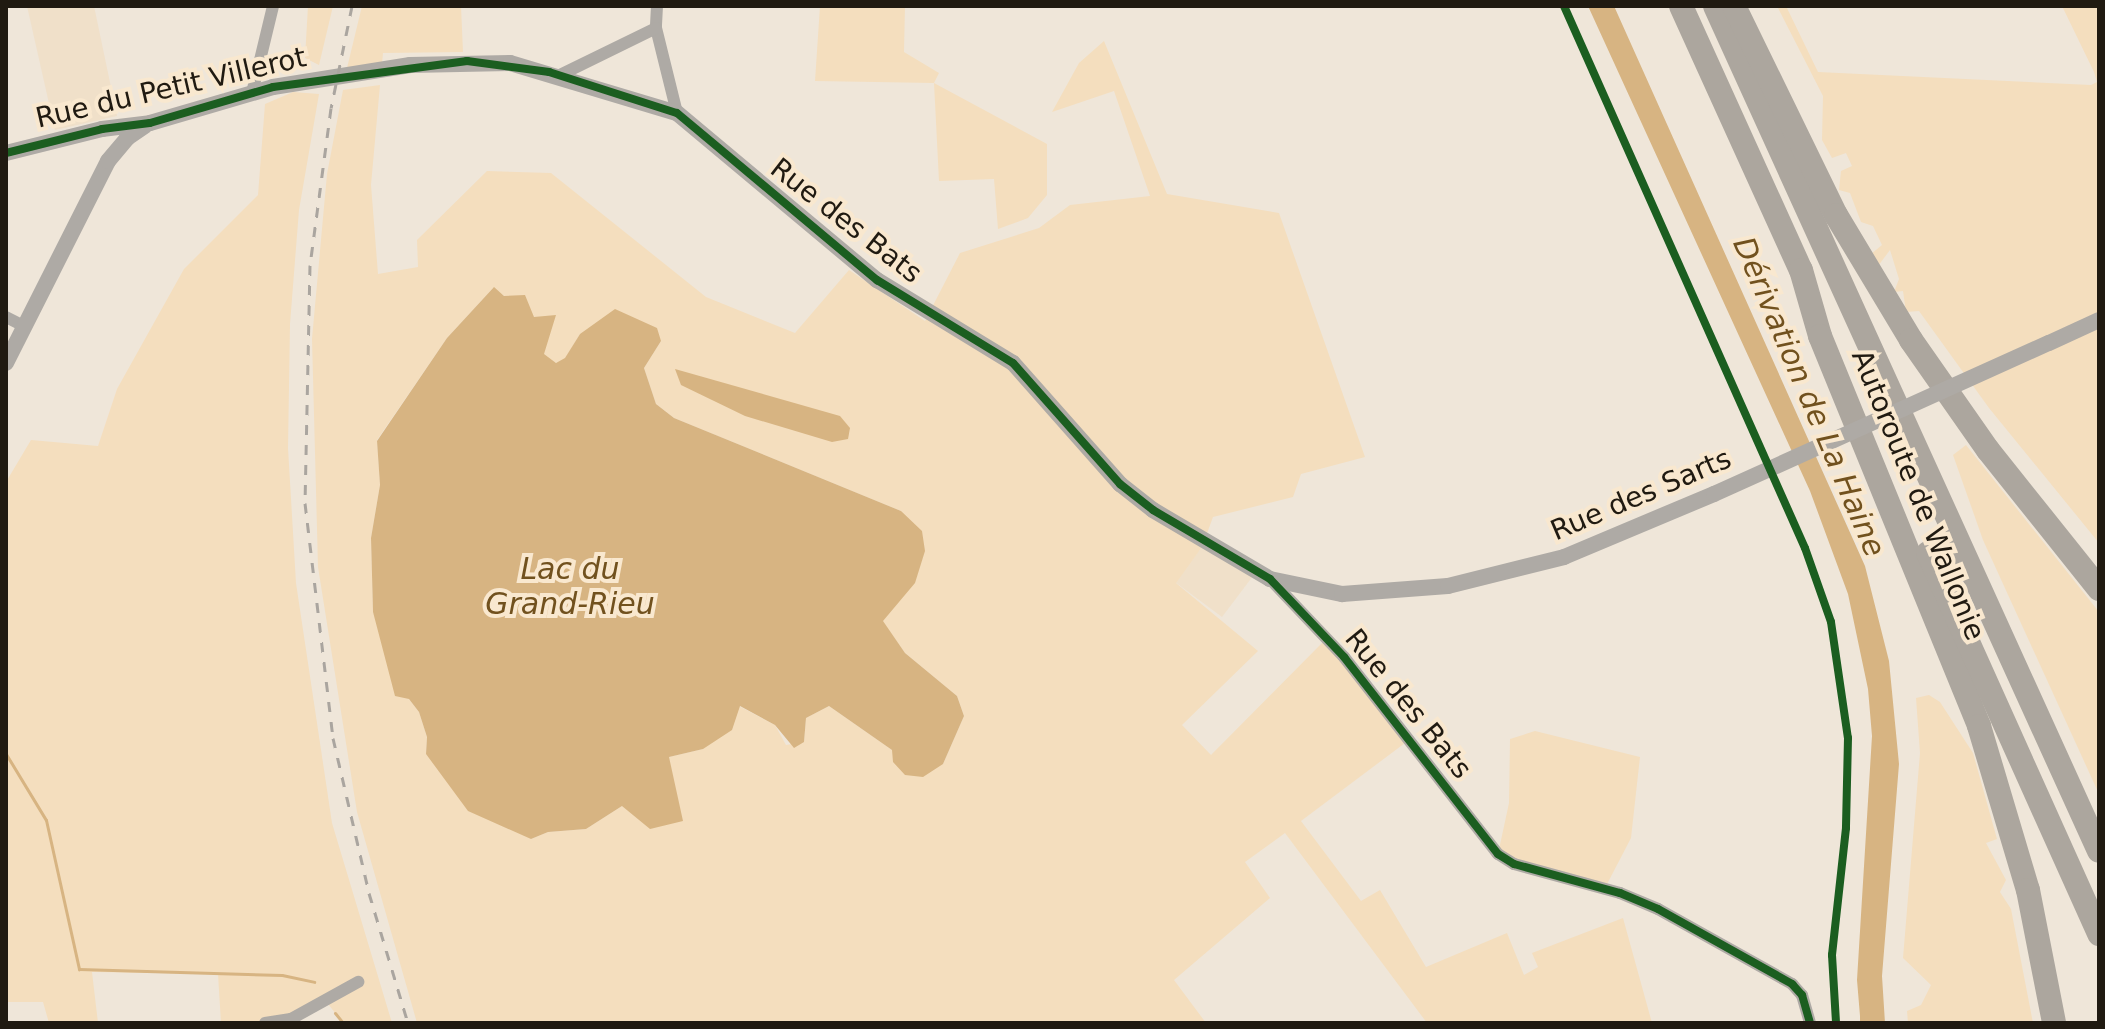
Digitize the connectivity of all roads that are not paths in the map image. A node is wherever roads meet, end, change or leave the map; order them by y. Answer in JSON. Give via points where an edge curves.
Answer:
{"nodes":[{"id":1,"x":273,"y":6,"type":"edge"},
{"id":2,"x":657,"y":6,"type":"edge"},
{"id":3,"x":1681,"y":6,"type":"edge"},
{"id":4,"x":1715,"y":6,"type":"edge"},
{"id":5,"x":1734,"y":6,"type":"edge"},
{"id":6,"x":656,"y":28,"type":"junction"},
{"id":7,"x":558,"y":76,"type":"junction"},
{"id":8,"x":252,"y":93,"type":"junction"},
{"id":9,"x":677,"y":113,"type":"junction"},
{"id":10,"x":150,"y":123,"type":"junction"},
{"id":11,"x":6,"y":153,"type":"edge"},
{"id":12,"x":1801,"y":270,"type":"junction"},
{"id":13,"x":6,"y":317,"type":"edge"},
{"id":14,"x":2099,"y":320,"type":"edge"},
{"id":15,"x":26,"y":327,"type":"junction"},
{"id":16,"x":6,"y":363,"type":"edge"},
{"id":17,"x":1270,"y":579,"type":"junction"},
{"id":18,"x":2099,"y":589,"type":"edge"},
{"id":19,"x":2099,"y":851,"type":"edge"},
{"id":20,"x":2099,"y":934,"type":"edge"},
{"id":21,"x":358,"y":982,"type":"dead end"},
{"id":22,"x":265,"y":1023,"type":"edge"},
{"id":23,"x":1810,"y":1023,"type":"edge"},
{"id":24,"x":2054,"y":1023,"type":"edge"}],
"edges":[{"from":1,"to":8,"type":"street"},
{"from":2,"to":6,"type":"street"},
{"from":3,"to":12,"type":"highway","name":"Autoroute de Wallonie"},
{"from":4,"to":19,"type":"highway"},
{"from":5,"to":18,"type":"highway","name":"Autoroute de Wallonie","via":[[1836,215],[1911,340],[1988,450]]},
{"from":6,"to":7,"type":"street"},
{"from":6,"to":9,"type":"street"},
{"from":7,"to":8,"type":"street","name":"Rue du Petit Villerot","via":[[510,63],[467,61]]},
{"from":7,"to":9,"type":"street","name":"Rue des Bats"},
{"from":8,"to":10,"type":"street","name":"Rue du Petit Villerot"},
{"from":9,"to":17,"type":"street","name":"Rue des Bats","via":[[877,280],[1013,363],[1120,484],[1153,510]]},
{"from":10,"to":11,"type":"street","name":"Rue du Petit Villerot"},
{"from":10,"to":15,"type":"street","via":[[127,138],[108,161]]},
{"from":12,"to":20,"type":"highway"},
{"from":12,"to":24,"type":"highway","name":"Autoroute de Wallonie","via":[[1820,336],[1979,726],[2028,890]]},
{"from":13,"to":15,"type":"street"},
{"from":14,"to":17,"type":"street","name":"Rue des Sarts","bridge":true,"via":[[1577,552],[1448,586],[1342,594]]},
{"from":15,"to":16,"type":"street"},
{"from":17,"to":23,"type":"street","name":"Rue des Bats","via":[[1344,657],[1498,854],[1514,864],[1658,909],[1792,984],[1802,995]]},
{"from":21,"to":22,"type":"street","via":[[291,1019]]}]}
